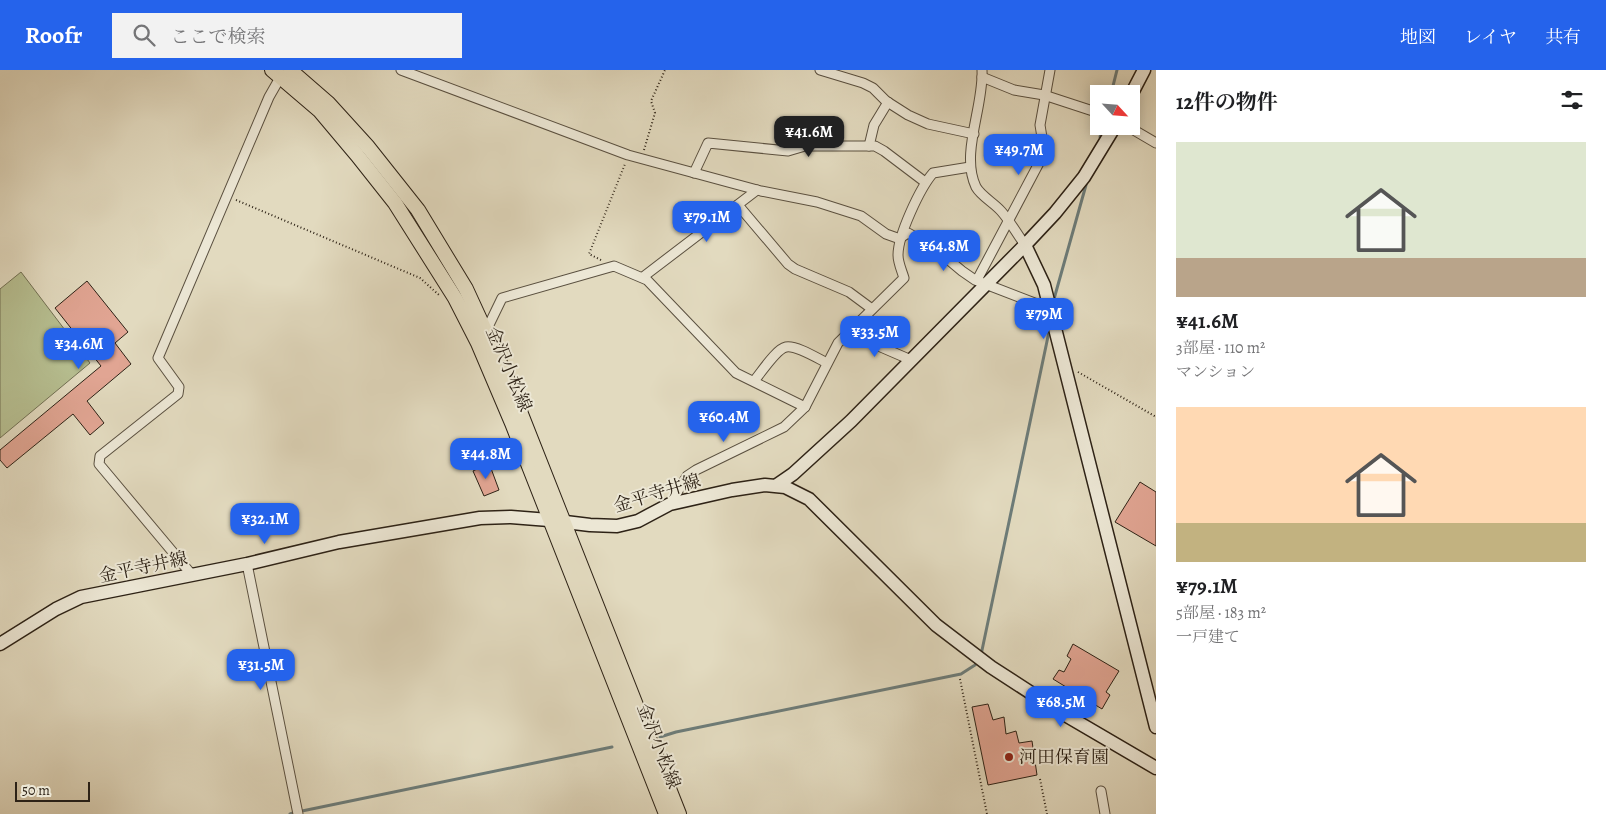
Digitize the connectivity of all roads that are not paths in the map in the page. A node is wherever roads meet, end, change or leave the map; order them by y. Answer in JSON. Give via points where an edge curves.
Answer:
{"nodes":[{"id":1,"x":401,"y":70,"type":"edge"},
{"id":2,"x":820,"y":70,"type":"edge"},
{"id":3,"x":1050,"y":70,"type":"edge"},
{"id":4,"x":1144,"y":70,"type":"edge"},
{"id":5,"x":281,"y":72,"type":"edge"},
{"id":6,"x":982,"y":74,"type":"edge"},
{"id":7,"x":1136,"y":85,"type":"edge"},
{"id":8,"x":1044,"y":95,"type":"junction"},
{"id":9,"x":888,"y":102,"type":"junction"},
{"id":10,"x":1090,"y":110,"type":"edge"},
{"id":11,"x":974,"y":134,"type":"junction"},
{"id":12,"x":1140,"y":134,"type":"edge"},
{"id":13,"x":1109,"y":135,"type":"edge"},
{"id":14,"x":1156,"y":143,"type":"edge"},
{"id":15,"x":870,"y":146,"type":"junction"},
{"id":16,"x":970,"y":167,"type":"junction"},
{"id":17,"x":694,"y":173,"type":"junction"},
{"id":18,"x":925,"y":182,"type":"junction"},
{"id":19,"x":757,"y":190,"type":"junction"},
{"id":20,"x":738,"y":205,"type":"junction"},
{"id":21,"x":1008,"y":221,"type":"junction"},
{"id":22,"x":900,"y":239,"type":"junction"},
{"id":23,"x":1025,"y":245,"type":"junction"},
{"id":24,"x":643,"y":278,"type":"junction"},
{"id":25,"x":982,"y":282,"type":"junction"},
{"id":26,"x":872,"y":308,"type":"junction"},
{"id":27,"x":1050,"y":309,"type":"junction"},
{"id":28,"x":486,"y":331,"type":"junction"},
{"id":29,"x":850,"y":331,"type":"junction"},
{"id":30,"x":911,"y":360,"type":"junction"},
{"id":31,"x":827,"y":363,"type":"junction"},
{"id":32,"x":754,"y":382,"type":"junction"},
{"id":33,"x":805,"y":407,"type":"junction"},
{"id":34,"x":776,"y":485,"type":"junction"},
{"id":35,"x":670,"y":504,"type":"junction"},
{"id":36,"x":556,"y":520,"type":"junction"},
{"id":37,"x":247,"y":564,"type":"junction"},
{"id":38,"x":192,"y":575,"type":"junction"},
{"id":39,"x":0,"y":644,"type":"edge"},
{"id":40,"x":1156,"y":728,"type":"edge"},
{"id":41,"x":1156,"y":768,"type":"edge"},
{"id":42,"x":1101,"y":790,"type":"dead end"},
{"id":43,"x":298,"y":814,"type":"edge"},
{"id":44,"x":666,"y":814,"type":"edge"},
{"id":45,"x":678,"y":814,"type":"edge"},
{"id":46,"x":1105,"y":814,"type":"edge"}],
"edges":[{"from":1,"to":17,"type":"street","via":[[628,155]]},
{"from":2,"to":9,"type":"street","via":[[863,83]]},
{"from":3,"to":8,"type":"street"},
{"from":4,"to":7,"type":"main road"},
{"from":5,"to":28,"type":"main road","name":"金沢小松線","via":[[335,110],[418,210],[466,289]]},
{"from":5,"to":36,"type":"main road","name":"金沢小松線","via":[[320,111],[395,203],[455,298]]},
{"from":5,"to":38,"type":"street","via":[[158,358],[179,387],[178,394],[100,456],[99,464]]},
{"from":6,"to":8,"type":"street","via":[[1014,90]]},
{"from":6,"to":11,"type":"street"},
{"from":8,"to":10,"type":"street"},
{"from":8,"to":21,"type":"street","via":[[1040,125],[1044,150]]},
{"from":9,"to":11,"type":"street","via":[[908,116],[928,124]]},
{"from":9,"to":15,"type":"street","via":[[874,125]]},
{"from":11,"to":16,"type":"street"},
{"from":12,"to":14,"type":"street"},
{"from":13,"to":23,"type":"main road","via":[[1084,177]]},
{"from":15,"to":17,"type":"street","via":[[805,146],[788,151],[708,143]]},
{"from":15,"to":18,"type":"street","via":[[884,151]]},
{"from":16,"to":18,"type":"street","via":[[933,173]]},
{"from":16,"to":21,"type":"street","via":[[977,188]]},
{"from":17,"to":19,"type":"street"},
{"from":18,"to":22,"type":"street"},
{"from":19,"to":20,"type":"street"},
{"from":19,"to":22,"type":"street","via":[[817,202],[861,216],[886,234]]},
{"from":20,"to":24,"type":"street"},
{"from":20,"to":26,"type":"street","via":[[788,264],[849,292]]},
{"from":21,"to":23,"type":"street"},
{"from":21,"to":25,"type":"street"},
{"from":22,"to":25,"type":"street","via":[[908,233]]},
{"from":22,"to":26,"type":"street","via":[[898,256],[904,278]]},
{"from":23,"to":25,"type":"main road"},
{"from":23,"to":27,"type":"main road","via":[[1044,284]]},
{"from":24,"to":28,"type":"street","via":[[614,266],[502,298]]},
{"from":24,"to":32,"type":"street","via":[[736,373]]},
{"from":25,"to":27,"type":"street"},
{"from":25,"to":30,"type":"main road"},
{"from":26,"to":29,"type":"street"},
{"from":27,"to":40,"type":"main road"},
{"from":28,"to":36,"type":"main road","name":"金沢小松線","via":[[506,376]]},
{"from":29,"to":30,"type":"street"},
{"from":29,"to":31,"type":"street","via":[[838,343]]},
{"from":30,"to":34,"type":"main road","via":[[844,428]]},
{"from":31,"to":32,"type":"street","via":[[788,347],[780,350]]},
{"from":31,"to":33,"type":"street"},
{"from":32,"to":33,"type":"street"},
{"from":33,"to":35,"type":"street","via":[[784,427],[687,476]]},
{"from":34,"to":35,"type":"main road","name":"金平寺井線","via":[[732,490]]},
{"from":34,"to":41,"type":"main road","name":"金平寺井線","via":[[809,499],[936,625],[979,659]]},
{"from":35,"to":36,"type":"main road","name":"金平寺井線","via":[[638,521],[617,526]]},
{"from":36,"to":37,"type":"main road","name":"金平寺井線","via":[[480,518],[339,542]]},
{"from":36,"to":44,"type":"main road","name":"金沢小松線"},
{"from":36,"to":45,"type":"main road","name":"金沢小松線"},
{"from":37,"to":38,"type":"main road","name":"金平寺井線"},
{"from":37,"to":43,"type":"street"},
{"from":38,"to":39,"type":"main road","name":"金平寺井線","via":[[81,597]]},
{"from":42,"to":46,"type":"street"}]}
